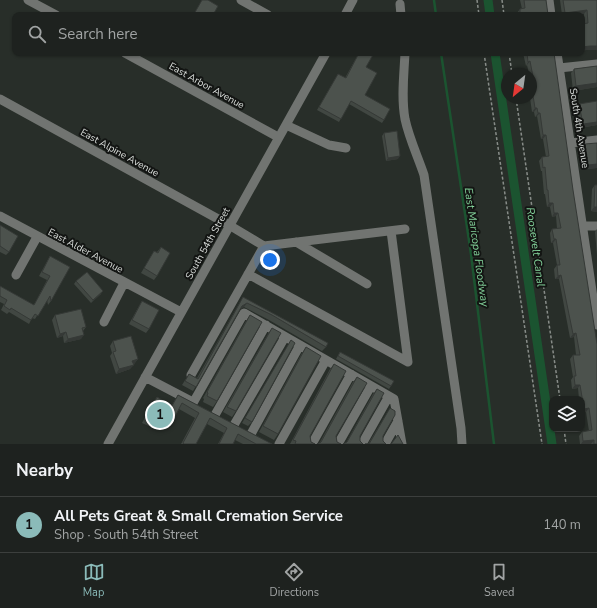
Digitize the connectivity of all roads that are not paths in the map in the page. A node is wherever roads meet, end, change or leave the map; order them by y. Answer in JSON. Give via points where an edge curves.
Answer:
{"nodes":[{"id":1,"x":28,"y":0,"type":"edge"},
{"id":2,"x":241,"y":0,"type":"edge"},
{"id":3,"x":353,"y":0,"type":"edge"},
{"id":4,"x":549,"y":0,"type":"edge"},
{"id":5,"x":400,"y":4,"type":"dead end"},
{"id":6,"x":50,"y":12,"type":"edge"},
{"id":7,"x":263,"y":12,"type":"edge"},
{"id":8,"x":347,"y":12,"type":"edge"},
{"id":9,"x":401,"y":12,"type":"edge"},
{"id":10,"x":551,"y":12,"type":"edge"},
{"id":11,"x":130,"y":56,"type":"edge"},
{"id":12,"x":324,"y":56,"type":"edge"},
{"id":13,"x":405,"y":56,"type":"edge"},
{"id":14,"x":557,"y":56,"type":"edge"},
{"id":15,"x":597,"y":64,"type":"edge"},
{"id":16,"x":559,"y":68,"type":"junction"},
{"id":17,"x":0,"y":99,"type":"edge"},
{"id":18,"x":286,"y":125,"type":"junction"},
{"id":19,"x":278,"y":137,"type":"junction"},
{"id":20,"x":597,"y":140,"type":"edge"},
{"id":21,"x":571,"y":143,"type":"junction"},
{"id":22,"x":346,"y":148,"type":"dead end"},
{"id":23,"x":0,"y":216,"type":"edge"},
{"id":24,"x":229,"y":225,"type":"junction"},
{"id":25,"x":583,"y":226,"type":"junction"},
{"id":26,"x":597,"y":226,"type":"edge"},
{"id":27,"x":404,"y":229,"type":"dead end"},
{"id":28,"x":391,"y":231,"type":"junction"},
{"id":29,"x":37,"y":236,"type":"junction"},
{"id":30,"x":296,"y":242,"type":"junction"},
{"id":31,"x":264,"y":246,"type":"junction"},
{"id":32,"x":248,"y":274,"type":"junction"},
{"id":33,"x":16,"y":275,"type":"dead end"},
{"id":34,"x":124,"y":283,"type":"junction"},
{"id":35,"x":368,"y":284,"type":"dead end"},
{"id":36,"x":181,"y":312,"type":"junction"},
{"id":37,"x":104,"y":322,"type":"dead end"},
{"id":38,"x":597,"y":323,"type":"edge"},
{"id":39,"x":266,"y":325,"type":"junction"},
{"id":40,"x":285,"y":337,"type":"junction"},
{"id":41,"x":300,"y":345,"type":"junction"},
{"id":42,"x":326,"y":360,"type":"junction"},
{"id":43,"x":351,"y":374,"type":"junction"},
{"id":44,"x":191,"y":375,"type":"edge"},
{"id":45,"x":145,"y":377,"type":"junction"},
{"id":46,"x":371,"y":386,"type":"junction"},
{"id":47,"x":389,"y":396,"type":"junction"},
{"id":48,"x":398,"y":421,"type":"junction"},
{"id":49,"x":234,"y":425,"type":"junction"},
{"id":50,"x":108,"y":444,"type":"edge"},
{"id":51,"x":280,"y":444,"type":"edge"},
{"id":52,"x":312,"y":444,"type":"edge"},
{"id":53,"x":338,"y":444,"type":"edge"},
{"id":54,"x":362,"y":444,"type":"edge"},
{"id":55,"x":385,"y":444,"type":"edge"},
{"id":56,"x":402,"y":444,"type":"edge"},
{"id":57,"x":462,"y":444,"type":"edge"}],
"edges":[{"from":1,"to":6,"type":"street"},
{"from":2,"to":7,"type":"street"},
{"from":3,"to":8,"type":"street"},
{"from":4,"to":10,"type":"street"},
{"from":5,"to":9,"type":"street"},
{"from":11,"to":19,"type":"street","name":"East Arbor Avenue"},
{"from":12,"to":18,"type":"street","name":"South 54th Street"},
{"from":13,"to":57,"type":"street","via":[[402,89],[405,118],[424,175]]},
{"from":14,"to":16,"type":"street","name":"South 4th Avenue"},
{"from":15,"to":16,"type":"street"},
{"from":16,"to":21,"type":"street","name":"South 4th Avenue"},
{"from":17,"to":24,"type":"street","name":"East Alpine Avenue"},
{"from":18,"to":19,"type":"street","name":"South 54th Street"},
{"from":18,"to":22,"type":"street","via":[[329,145]]},
{"from":19,"to":24,"type":"street","name":"South 54th Street"},
{"from":20,"to":21,"type":"street"},
{"from":21,"to":25,"type":"street","name":"South 4th Avenue"},
{"from":23,"to":29,"type":"street","name":"East Alder Avenue"},
{"from":24,"to":31,"type":"street","name":"East Alpine Avenue"},
{"from":24,"to":36,"type":"street","name":"South 54th Street"},
{"from":25,"to":26,"type":"street"},
{"from":25,"to":38,"type":"street","name":"South 4th Avenue"},
{"from":27,"to":28,"type":"street"},
{"from":28,"to":30,"type":"street"},
{"from":28,"to":32,"type":"street","via":[[408,362]]},
{"from":29,"to":33,"type":"street","name":"East Alder Avenue"},
{"from":29,"to":34,"type":"street","name":"East Alder Avenue"},
{"from":30,"to":31,"type":"street"},
{"from":30,"to":35,"type":"street"},
{"from":31,"to":32,"type":"street"},
{"from":32,"to":44,"type":"street"},
{"from":34,"to":36,"type":"street","name":"East Alder Avenue"},
{"from":34,"to":37,"type":"street","name":"East Alder Avenue"},
{"from":36,"to":45,"type":"street","name":"South 54th Street"},
{"from":39,"to":40,"type":"street"},
{"from":39,"to":45,"type":"street","via":[[244,313],[196,404]]},
{"from":39,"to":49,"type":"street"},
{"from":40,"to":41,"type":"street"},
{"from":40,"to":49,"type":"street"},
{"from":41,"to":42,"type":"street"},
{"from":41,"to":49,"type":"street"},
{"from":42,"to":43,"type":"street"},
{"from":42,"to":51,"type":"street"},
{"from":43,"to":46,"type":"street"},
{"from":43,"to":52,"type":"street"},
{"from":45,"to":50,"type":"street","name":"South 54th Street"},
{"from":46,"to":47,"type":"street"},
{"from":46,"to":53,"type":"street"},
{"from":47,"to":48,"type":"street","via":[[394,399]]},
{"from":47,"to":54,"type":"street"},
{"from":48,"to":55,"type":"street"},
{"from":48,"to":56,"type":"street"}]}
